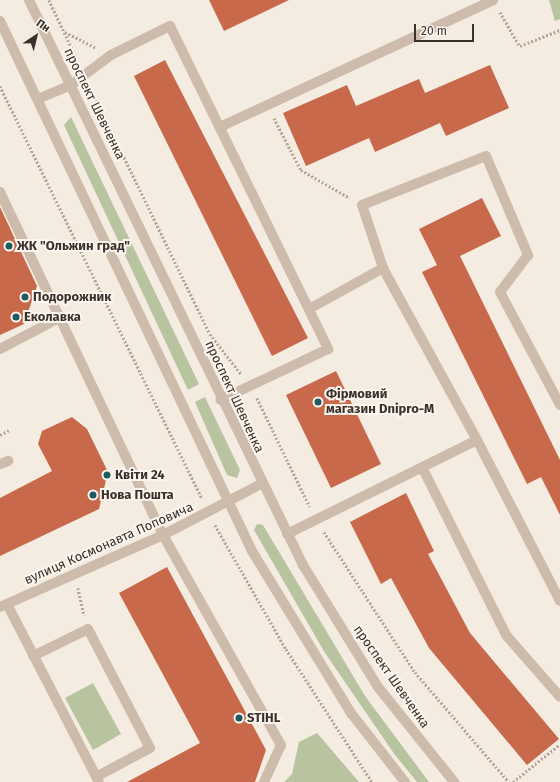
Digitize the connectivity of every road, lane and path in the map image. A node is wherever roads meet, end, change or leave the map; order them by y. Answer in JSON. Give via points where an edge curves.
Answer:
{"nodes":[{"id":1,"x":29,"y":0,"type":"edge"},
{"id":2,"x":49,"y":0,"type":"edge"},
{"id":3,"x":494,"y":1,"type":"edge"},
{"id":4,"x":0,"y":22,"type":"edge"},
{"id":5,"x":560,"y":30,"type":"edge"},
{"id":6,"x":64,"y":32,"type":"junction"},
{"id":7,"x":111,"y":55,"type":"junction"},
{"id":8,"x":86,"y":77,"type":"junction"},
{"id":9,"x":72,"y":85,"type":"junction"},
{"id":10,"x":0,"y":86,"type":"edge"},
{"id":11,"x":38,"y":99,"type":"junction"},
{"id":12,"x":266,"y":104,"type":"junction"},
{"id":13,"x":222,"y":126,"type":"junction"},
{"id":14,"x":0,"y":192,"type":"edge"},
{"id":15,"x":362,"y":205,"type":"junction"},
{"id":16,"x":383,"y":268,"type":"junction"},
{"id":17,"x":309,"y":309,"type":"junction"},
{"id":18,"x":59,"y":318,"type":"junction"},
{"id":19,"x":0,"y":349,"type":"edge"},
{"id":20,"x":251,"y":386,"type":"junction"},
{"id":21,"x":220,"y":400,"type":"junction"},
{"id":22,"x":560,"y":405,"type":"edge"},
{"id":23,"x":9,"y":430,"type":"dead end"},
{"id":24,"x":0,"y":434,"type":"edge"},
{"id":25,"x":477,"y":440,"type":"junction"},
{"id":26,"x":423,"y":469,"type":"junction"},
{"id":27,"x":261,"y":484,"type":"junction"},
{"id":28,"x":228,"y":503,"type":"junction"},
{"id":29,"x":209,"y":513,"type":"junction"},
{"id":30,"x":317,"y":521,"type":"junction"},
{"id":31,"x":287,"y":534,"type":"junction"},
{"id":32,"x":163,"y":535,"type":"junction"},
{"id":33,"x":74,"y":574,"type":"junction"},
{"id":34,"x":560,"y":601,"type":"edge"},
{"id":35,"x":4,"y":605,"type":"edge"},
{"id":36,"x":88,"y":629,"type":"junction"},
{"id":37,"x":33,"y":656,"type":"junction"},
{"id":38,"x":560,"y":697,"type":"edge"},
{"id":39,"x":560,"y":744,"type":"edge"},
{"id":40,"x":98,"y":779,"type":"edge"},
{"id":41,"x":264,"y":782,"type":"edge"},
{"id":42,"x":372,"y":782,"type":"edge"},
{"id":43,"x":405,"y":782,"type":"edge"},
{"id":44,"x":454,"y":782,"type":"edge"},
{"id":45,"x":509,"y":782,"type":"edge"},
{"id":46,"x":513,"y":782,"type":"edge"}],
"edges":[{"from":1,"to":9,"type":"street","name":"проспект Шевченка"},
{"from":2,"to":6,"type":"path"},
{"from":3,"to":5,"type":"path","via":[[520,46]]},
{"from":3,"to":12,"type":"street"},
{"from":4,"to":11,"type":"street"},
{"from":6,"to":7,"type":"path"},
{"from":6,"to":8,"type":"path"},
{"from":7,"to":8,"type":"street"},
{"from":7,"to":13,"type":"street","via":[[170,26]]},
{"from":8,"to":9,"type":"street"},
{"from":8,"to":20,"type":"path","via":[[210,334]]},
{"from":9,"to":11,"type":"street"},
{"from":9,"to":21,"type":"street","name":"проспект Шевченка"},
{"from":10,"to":29,"type":"path"},
{"from":11,"to":28,"type":"street"},
{"from":12,"to":13,"type":"street"},
{"from":12,"to":15,"type":"path","via":[[301,170]]},
{"from":13,"to":17,"type":"street"},
{"from":14,"to":18,"type":"street"},
{"from":15,"to":16,"type":"street"},
{"from":15,"to":22,"type":"street","via":[[486,156],[528,255],[500,292]]},
{"from":16,"to":17,"type":"street"},
{"from":16,"to":25,"type":"street"},
{"from":17,"to":20,"type":"street","via":[[328,349]]},
{"from":18,"to":19,"type":"street"},
{"from":18,"to":32,"type":"street"},
{"from":20,"to":21,"type":"street"},
{"from":20,"to":30,"type":"path"},
{"from":21,"to":27,"type":"street","name":"проспект Шевченка"},
{"from":23,"to":24,"type":"path"},
{"from":25,"to":26,"type":"street"},
{"from":25,"to":34,"type":"street"},
{"from":26,"to":30,"type":"street"},
{"from":26,"to":38,"type":"street","via":[[506,635]]},
{"from":27,"to":28,"type":"street","name":"вулиця Космонавта Поповича"},
{"from":27,"to":31,"type":"street","name":"проспект Шевченка"},
{"from":28,"to":29,"type":"street","name":"вулиця Космонавта Поповича"},
{"from":28,"to":43,"type":"street","via":[[306,643],[351,713]]},
{"from":29,"to":32,"type":"street","name":"вулиця Космонавта Поповича"},
{"from":29,"to":42,"type":"path","via":[[286,649]]},
{"from":30,"to":31,"type":"street"},
{"from":30,"to":45,"type":"path","via":[[415,672]]},
{"from":31,"to":44,"type":"street","name":"проспект Шевченка","via":[[378,687]]},
{"from":32,"to":33,"type":"street","name":"вулиця Космонавта Поповича"},
{"from":32,"to":41,"type":"street","via":[[281,745]]},
{"from":33,"to":35,"type":"street","name":"вулиця Космонавта Поповича"},
{"from":33,"to":36,"type":"path"},
{"from":35,"to":37,"type":"street"},
{"from":36,"to":37,"type":"street"},
{"from":36,"to":40,"type":"street","via":[[150,748]]},
{"from":37,"to":40,"type":"street"},
{"from":39,"to":46,"type":"path"}]}
